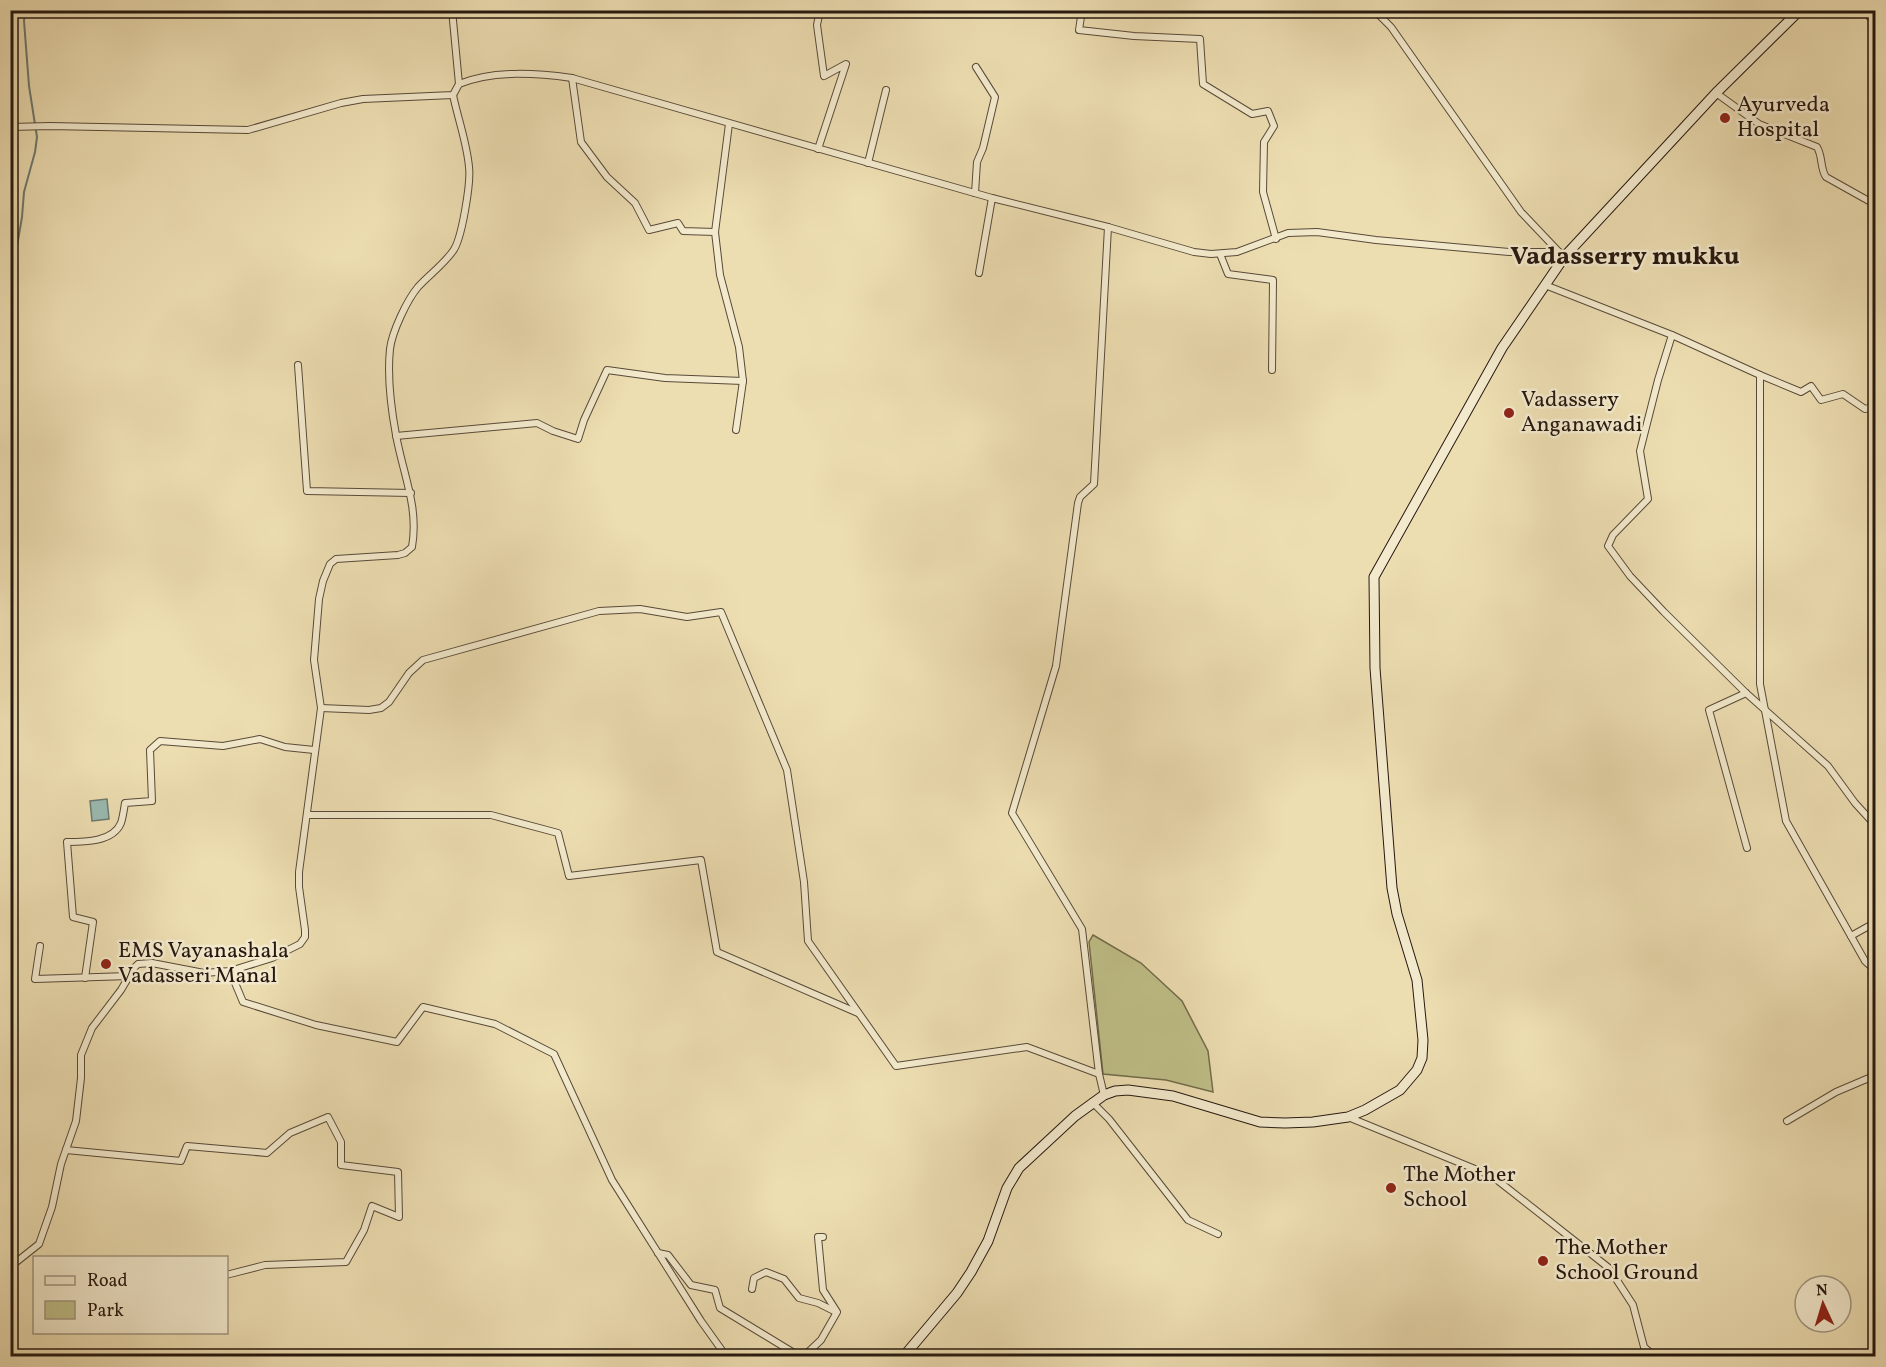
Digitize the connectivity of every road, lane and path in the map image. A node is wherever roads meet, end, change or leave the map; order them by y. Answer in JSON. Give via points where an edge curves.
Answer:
{"nodes":[{"id":1,"x":452,"y":10,"type":"edge"},
{"id":2,"x":820,"y":10,"type":"edge"},
{"id":3,"x":1082,"y":10,"type":"edge"},
{"id":4,"x":1374,"y":10,"type":"edge"},
{"id":5,"x":1800,"y":10,"type":"edge"},
{"id":6,"x":1864,"y":10,"type":"edge"},
{"id":7,"x":1875,"y":25,"type":"edge"},
{"id":8,"x":976,"y":67,"type":"dead end"},
{"id":9,"x":572,"y":78,"type":"junction"},
{"id":10,"x":459,"y":84,"type":"junction"},
{"id":11,"x":886,"y":90,"type":"dead end"},
{"id":12,"x":1716,"y":93,"type":"junction"},
{"id":13,"x":453,"y":96,"type":"junction"},
{"id":14,"x":729,"y":124,"type":"junction"},
{"id":15,"x":10,"y":127,"type":"edge"},
{"id":16,"x":818,"y":149,"type":"junction"},
{"id":17,"x":868,"y":163,"type":"junction"},
{"id":18,"x":975,"y":193,"type":"junction"},
{"id":19,"x":992,"y":198,"type":"junction"},
{"id":20,"x":1875,"y":206,"type":"edge"},
{"id":21,"x":1108,"y":226,"type":"junction"},
{"id":22,"x":715,"y":232,"type":"junction"},
{"id":23,"x":1276,"y":239,"type":"junction"},
{"id":24,"x":1220,"y":254,"type":"junction"},
{"id":25,"x":1562,"y":254,"type":"junction"},
{"id":26,"x":979,"y":273,"type":"dead end"},
{"id":27,"x":1545,"y":285,"type":"junction"},
{"id":28,"x":1672,"y":335,"type":"junction"},
{"id":29,"x":298,"y":365,"type":"dead end"},
{"id":30,"x":1272,"y":370,"type":"dead end"},
{"id":31,"x":1760,"y":375,"type":"junction"},
{"id":32,"x":743,"y":381,"type":"junction"},
{"id":33,"x":1875,"y":406,"type":"edge"},
{"id":34,"x":736,"y":430,"type":"dead end"},
{"id":35,"x":396,"y":436,"type":"junction"},
{"id":36,"x":411,"y":493,"type":"junction"},
{"id":37,"x":1746,"y":693,"type":"junction"},
{"id":38,"x":321,"y":708,"type":"junction"},
{"id":39,"x":1764,"y":708,"type":"junction"},
{"id":40,"x":314,"y":750,"type":"junction"},
{"id":41,"x":308,"y":815,"type":"junction"},
{"id":42,"x":1875,"y":826,"type":"edge"},
{"id":43,"x":1747,"y":848,"type":"dead end"},
{"id":44,"x":1875,"y":922,"type":"edge"},
{"id":45,"x":1851,"y":936,"type":"junction"},
{"id":46,"x":40,"y":946,"type":"dead end"},
{"id":47,"x":230,"y":971,"type":"junction"},
{"id":48,"x":1875,"y":971,"type":"edge"},
{"id":49,"x":129,"y":976,"type":"junction"},
{"id":50,"x":85,"y":978,"type":"junction"},
{"id":51,"x":860,"y":1014,"type":"junction"},
{"id":52,"x":1099,"y":1074,"type":"junction"},
{"id":53,"x":1875,"y":1075,"type":"edge"},
{"id":54,"x":1104,"y":1095,"type":"junction"},
{"id":55,"x":1092,"y":1102,"type":"junction"},
{"id":56,"x":1348,"y":1117,"type":"junction"},
{"id":57,"x":1787,"y":1121,"type":"dead end"},
{"id":58,"x":66,"y":1150,"type":"junction"},
{"id":59,"x":1218,"y":1234,"type":"dead end"},
{"id":60,"x":823,"y":1237,"type":"dead end"},
{"id":61,"x":658,"y":1253,"type":"junction"},
{"id":62,"x":26,"y":1255,"type":"junction"},
{"id":63,"x":33,"y":1259,"type":"edge"},
{"id":64,"x":10,"y":1267,"type":"edge"},
{"id":65,"x":228,"y":1274,"type":"edge"},
{"id":66,"x":752,"y":1288,"type":"dead end"},
{"id":67,"x":837,"y":1312,"type":"junction"},
{"id":68,"x":1644,"y":1347,"type":"junction"},
{"id":69,"x":726,"y":1356,"type":"edge"},
{"id":70,"x":802,"y":1356,"type":"edge"},
{"id":71,"x":904,"y":1356,"type":"edge"},
{"id":72,"x":1647,"y":1356,"type":"edge"},
{"id":73,"x":1654,"y":1356,"type":"edge"}],
"edges":[{"from":1,"to":10,"type":"street"},
{"from":2,"to":16,"type":"street","via":[[817,25],[824,76],[846,64]]},
{"from":3,"to":23,"type":"street","via":[[1079,30],[1200,39],[1203,84],[1252,114],[1268,111],[1274,126],[1264,142],[1263,192]]},
{"from":4,"to":25,"type":"street","via":[[1391,27],[1521,212]]},
{"from":5,"to":12,"type":"main road"},
{"from":6,"to":7,"type":"street"},
{"from":8,"to":18,"type":"street","via":[[995,97],[977,162]]},
{"from":9,"to":10,"type":"street","via":[[539,73],[479,77]]},
{"from":9,"to":14,"type":"street"},
{"from":9,"to":22,"type":"street","via":[[581,142],[607,177],[635,203],[649,230],[678,223],[683,231]]},
{"from":10,"to":13,"type":"street"},
{"from":11,"to":17,"type":"street"},
{"from":12,"to":20,"type":"street","via":[[1759,124],[1817,147],[1826,177]]},
{"from":12,"to":25,"type":"main road"},
{"from":13,"to":15,"type":"street","via":[[363,99],[248,130]]},
{"from":13,"to":35,"type":"street","via":[[469,168],[464,219],[455,249],[417,288],[390,347],[389,380]]},
{"from":14,"to":16,"type":"street"},
{"from":14,"to":22,"type":"street"},
{"from":16,"to":17,"type":"street"},
{"from":17,"to":18,"type":"street"},
{"from":18,"to":19,"type":"street"},
{"from":19,"to":21,"type":"street"},
{"from":19,"to":26,"type":"street"},
{"from":21,"to":24,"type":"street","via":[[1194,252]]},
{"from":21,"to":52,"type":"street","via":[[1095,484],[1078,503],[1056,666],[1012,813],[1083,929]]},
{"from":22,"to":32,"type":"street","via":[[720,275],[739,347]]},
{"from":23,"to":24,"type":"street"},
{"from":23,"to":25,"type":"street","via":[[1288,233],[1317,232]]},
{"from":24,"to":30,"type":"street","via":[[1228,274],[1274,280]]},
{"from":25,"to":27,"type":"main road"},
{"from":27,"to":28,"type":"street"},
{"from":27,"to":56,"type":"main road","via":[[1502,348],[1374,576],[1375,668],[1392,888],[1417,980],[1423,1040],[1417,1070],[1400,1090]]},
{"from":28,"to":31,"type":"street"},
{"from":28,"to":37,"type":"street","via":[[1641,451],[1648,499],[1612,535],[1608,546],[1637,583]]},
{"from":29,"to":36,"type":"street","via":[[307,491]]},
{"from":31,"to":33,"type":"street","via":[[1801,392],[1811,386],[1821,400],[1843,394],[1865,410]]},
{"from":31,"to":39,"type":"street","via":[[1760,684]]},
{"from":32,"to":34,"type":"street"},
{"from":32,"to":35,"type":"street","via":[[665,378],[607,370],[578,439],[537,423]]},
{"from":35,"to":36,"type":"street"},
{"from":36,"to":38,"type":"street","via":[[415,532],[412,547],[398,555],[347,557],[330,564],[319,599],[314,660]]},
{"from":37,"to":39,"type":"street"},
{"from":37,"to":43,"type":"street","via":[[1709,710]]},
{"from":38,"to":40,"type":"street"},
{"from":38,"to":51,"type":"street","via":[[381,708],[423,660],[599,611],[640,609],[687,617],[721,612],[787,770],[804,882],[808,940]]},
{"from":39,"to":42,"type":"street","via":[[1828,766]]},
{"from":39,"to":45,"type":"street","via":[[1786,821]]},
{"from":40,"to":41,"type":"street"},
{"from":40,"to":50,"type":"street","via":[[260,739],[223,746],[160,741],[150,750],[152,801],[125,803],[121,824],[114,833],[90,842],[67,842],[73,917],[93,922]]},
{"from":41,"to":47,"type":"street","via":[[299,887],[304,937],[300,944],[272,958]]},
{"from":41,"to":51,"type":"street","via":[[491,814],[558,833],[569,876],[701,860],[717,952]]},
{"from":44,"to":45,"type":"street"},
{"from":45,"to":48,"type":"street"},
{"from":46,"to":50,"type":"street","via":[[35,980]]},
{"from":47,"to":49,"type":"street","via":[[204,973],[152,963],[138,964]]},
{"from":47,"to":61,"type":"street","via":[[243,1002],[316,1025],[397,1042],[423,1007],[495,1024],[554,1054],[612,1180]]},
{"from":49,"to":50,"type":"street"},
{"from":49,"to":58,"type":"street","via":[[92,1028],[81,1055],[76,1121]]},
{"from":51,"to":52,"type":"street","via":[[896,1066],[1027,1047]]},
{"from":52,"to":54,"type":"street"},
{"from":53,"to":57,"type":"street","via":[[1836,1092]]},
{"from":54,"to":55,"type":"main road"},
{"from":54,"to":56,"type":"main road","via":[[1128,1090],[1173,1096],[1260,1122],[1313,1122]]},
{"from":55,"to":59,"type":"street","via":[[1188,1220]]},
{"from":55,"to":71,"type":"main road","via":[[1019,1168],[971,1272]]},
{"from":56,"to":68,"type":"street","via":[[1492,1176],[1609,1268],[1633,1305]]},
{"from":58,"to":62,"type":"street","via":[[39,1244]]},
{"from":58,"to":65,"type":"street","via":[[181,1161],[187,1146],[267,1153],[290,1133],[328,1117],[341,1143],[341,1165],[398,1172],[399,1217],[372,1206],[346,1262],[265,1265]]},
{"from":60,"to":67,"type":"street","via":[[818,1237],[823,1290]]},
{"from":61,"to":69,"type":"street"},
{"from":61,"to":70,"type":"street","via":[[668,1255],[690,1285],[715,1290],[720,1308]]},
{"from":62,"to":63,"type":"street"},
{"from":62,"to":64,"type":"street"},
{"from":66,"to":67,"type":"street","via":[[754,1278],[766,1272],[784,1279],[799,1298]]},
{"from":67,"to":70,"type":"street","via":[[821,1340]]},
{"from":68,"to":72,"type":"street"},
{"from":68,"to":73,"type":"street"}]}
